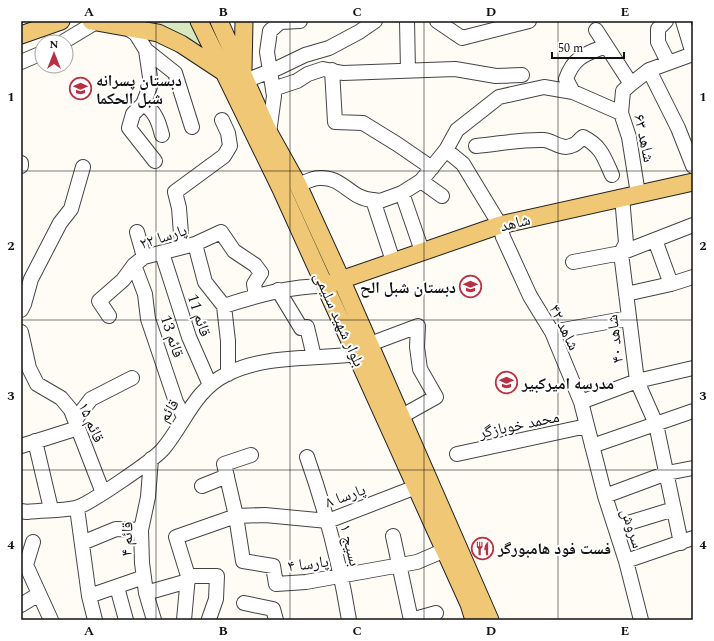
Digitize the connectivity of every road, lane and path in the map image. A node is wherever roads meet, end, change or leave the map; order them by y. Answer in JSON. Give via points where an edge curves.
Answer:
{"nodes":[{"id":1,"x":61,"y":21,"type":"edge"},
{"id":2,"x":94,"y":21,"type":"edge"},
{"id":3,"x":199,"y":21,"type":"edge"},
{"id":4,"x":218,"y":21,"type":"edge"},
{"id":5,"x":244,"y":21,"type":"edge"},
{"id":6,"x":300,"y":21,"type":"edge"},
{"id":7,"x":375,"y":21,"type":"edge"},
{"id":8,"x":407,"y":21,"type":"edge"},
{"id":9,"x":437,"y":21,"type":"edge"},
{"id":10,"x":528,"y":21,"type":"edge"},
{"id":11,"x":666,"y":21,"type":"edge"},
{"id":12,"x":683,"y":21,"type":"edge"},
{"id":13,"x":280,"y":22,"type":"edge"},
{"id":14,"x":126,"y":27,"type":"junction"},
{"id":15,"x":596,"y":30,"type":"dead end"},
{"id":16,"x":21,"y":35,"type":"edge"},
{"id":17,"x":74,"y":36,"type":"edge"},
{"id":18,"x":606,"y":46,"type":"junction"},
{"id":19,"x":146,"y":50,"type":"junction"},
{"id":20,"x":693,"y":54,"type":"edge"},
{"id":21,"x":34,"y":56,"type":"edge"},
{"id":22,"x":21,"y":62,"type":"edge"},
{"id":23,"x":668,"y":62,"type":"junction"},
{"id":24,"x":332,"y":70,"type":"junction"},
{"id":25,"x":649,"y":70,"type":"junction"},
{"id":26,"x":270,"y":71,"type":"junction"},
{"id":27,"x":408,"y":72,"type":"junction"},
{"id":28,"x":225,"y":73,"type":"junction"},
{"id":29,"x":522,"y":76,"type":"dead end"},
{"id":30,"x":244,"y":78,"type":"junction"},
{"id":31,"x":631,"y":84,"type":"junction"},
{"id":32,"x":273,"y":90,"type":"junction"},
{"id":33,"x":573,"y":92,"type":"junction"},
{"id":34,"x":143,"y":104,"type":"junction"},
{"id":35,"x":621,"y":113,"type":"junction"},
{"id":36,"x":222,"y":120,"type":"dead end"},
{"id":37,"x":192,"y":126,"type":"dead end"},
{"id":38,"x":269,"y":133,"type":"junction"},
{"id":39,"x":162,"y":135,"type":"dead end"},
{"id":40,"x":476,"y":146,"type":"dead end"},
{"id":41,"x":446,"y":150,"type":"junction"},
{"id":42,"x":155,"y":161,"type":"dead end"},
{"id":43,"x":21,"y":163,"type":"edge"},
{"id":44,"x":21,"y":166,"type":"edge"},
{"id":45,"x":693,"y":166,"type":"edge"},
{"id":46,"x":83,"y":167,"type":"dead end"},
{"id":47,"x":432,"y":168,"type":"junction"},
{"id":48,"x":612,"y":175,"type":"dead end"},
{"id":49,"x":421,"y":181,"type":"junction"},
{"id":50,"x":693,"y":182,"type":"edge"},
{"id":51,"x":298,"y":186,"type":"junction"},
{"id":52,"x":402,"y":193,"type":"junction"},
{"id":53,"x":630,"y":195,"type":"junction"},
{"id":54,"x":442,"y":196,"type":"dead end"},
{"id":55,"x":373,"y":200,"type":"junction"},
{"id":56,"x":500,"y":224,"type":"junction"},
{"id":57,"x":693,"y":225,"type":"edge"},
{"id":58,"x":137,"y":232,"type":"dead end"},
{"id":59,"x":655,"y":240,"type":"junction"},
{"id":60,"x":188,"y":245,"type":"junction"},
{"id":61,"x":422,"y":251,"type":"junction"},
{"id":62,"x":162,"y":253,"type":"junction"},
{"id":63,"x":621,"y":253,"type":"junction"},
{"id":64,"x":139,"y":261,"type":"junction"},
{"id":65,"x":393,"y":262,"type":"junction"},
{"id":66,"x":573,"y":262,"type":"dead end"},
{"id":67,"x":693,"y":277,"type":"edge"},
{"id":68,"x":341,"y":279,"type":"junction"},
{"id":69,"x":671,"y":284,"type":"junction"},
{"id":70,"x":325,"y":286,"type":"junction"},
{"id":71,"x":278,"y":290,"type":"junction"},
{"id":72,"x":626,"y":294,"type":"junction"},
{"id":73,"x":256,"y":296,"type":"junction"},
{"id":74,"x":224,"y":306,"type":"junction"},
{"id":75,"x":21,"y":310,"type":"edge"},
{"id":76,"x":108,"y":316,"type":"dead end"},
{"id":77,"x":629,"y":318,"type":"junction"},
{"id":78,"x":21,"y":332,"type":"edge"},
{"id":79,"x":552,"y":332,"type":"junction"},
{"id":80,"x":370,"y":344,"type":"junction"},
{"id":81,"x":356,"y":354,"type":"junction"},
{"id":82,"x":314,"y":357,"type":"junction"},
{"id":83,"x":693,"y":368,"type":"edge"},
{"id":84,"x":228,"y":374,"type":"junction"},
{"id":85,"x":132,"y":378,"type":"dead end"},
{"id":86,"x":637,"y":381,"type":"junction"},
{"id":87,"x":210,"y":385,"type":"junction"},
{"id":88,"x":581,"y":402,"type":"junction"},
{"id":89,"x":693,"y":411,"type":"edge"},
{"id":90,"x":402,"y":416,"type":"junction"},
{"id":91,"x":184,"y":417,"type":"junction"},
{"id":92,"x":77,"y":424,"type":"junction"},
{"id":93,"x":656,"y":424,"type":"junction"},
{"id":94,"x":587,"y":426,"type":"junction"},
{"id":95,"x":35,"y":442,"type":"junction"},
{"id":96,"x":21,"y":446,"type":"edge"},
{"id":97,"x":592,"y":446,"type":"junction"},
{"id":98,"x":457,"y":454,"type":"dead end"},
{"id":99,"x":251,"y":455,"type":"dead end"},
{"id":100,"x":307,"y":457,"type":"dead end"},
{"id":101,"x":151,"y":459,"type":"junction"},
{"id":102,"x":693,"y":468,"type":"edge"},
{"id":103,"x":667,"y":473,"type":"junction"},
{"id":104,"x":227,"y":476,"type":"junction"},
{"id":105,"x":202,"y":486,"type":"dead end"},
{"id":106,"x":416,"y":487,"type":"junction"},
{"id":107,"x":103,"y":493,"type":"junction"},
{"id":108,"x":605,"y":496,"type":"junction"},
{"id":109,"x":77,"y":508,"type":"junction"},
{"id":110,"x":51,"y":509,"type":"junction"},
{"id":111,"x":674,"y":509,"type":"junction"},
{"id":112,"x":21,"y":510,"type":"edge"},
{"id":113,"x":236,"y":516,"type":"junction"},
{"id":114,"x":328,"y":522,"type":"junction"},
{"id":115,"x":615,"y":527,"type":"junction"},
{"id":116,"x":141,"y":530,"type":"junction"},
{"id":117,"x":393,"y":536,"type":"dead end"},
{"id":118,"x":687,"y":540,"type":"edge"},
{"id":119,"x":82,"y":543,"type":"junction"},
{"id":120,"x":445,"y":550,"type":"junction"},
{"id":121,"x":28,"y":551,"type":"edge"},
{"id":122,"x":626,"y":561,"type":"junction"},
{"id":123,"x":400,"y":565,"type":"junction"},
{"id":124,"x":342,"y":575,"type":"junction"},
{"id":125,"x":144,"y":577,"type":"junction"},
{"id":126,"x":188,"y":579,"type":"junction"},
{"id":127,"x":117,"y":587,"type":"junction"},
{"id":128,"x":146,"y":593,"type":"junction"},
{"id":129,"x":39,"y":594,"type":"junction"},
{"id":130,"x":89,"y":596,"type":"junction"},
{"id":131,"x":244,"y":603,"type":"dead end"},
{"id":132,"x":21,"y":605,"type":"edge"},
{"id":133,"x":436,"y":613,"type":"dead end"},
{"id":134,"x":209,"y":619,"type":"edge"},
{"id":135,"x":51,"y":620,"type":"edge"},
{"id":136,"x":95,"y":620,"type":"edge"},
{"id":137,"x":126,"y":620,"type":"edge"},
{"id":138,"x":154,"y":620,"type":"edge"},
{"id":139,"x":184,"y":620,"type":"edge"},
{"id":140,"x":276,"y":620,"type":"edge"},
{"id":141,"x":349,"y":620,"type":"edge"},
{"id":142,"x":411,"y":620,"type":"edge"},
{"id":143,"x":474,"y":620,"type":"edge"},
{"id":144,"x":490,"y":620,"type":"edge"},
{"id":145,"x":641,"y":620,"type":"edge"}],
"edges":[{"from":1,"to":16,"type":"main road"},
{"from":2,"to":14,"type":"main road"},
{"from":2,"to":17,"type":"street"},
{"from":3,"to":28,"type":"main road","name":"بلوار شهید سلیمی"},
{"from":4,"to":30,"type":"main road","name":"بلوار شهید سلیمی"},
{"from":5,"to":30,"type":"main road"},
{"from":6,"to":13,"type":"street"},
{"from":7,"to":26,"type":"street","via":[[329,48],[305,55]]},
{"from":8,"to":27,"type":"street"},
{"from":9,"to":10,"type":"street","via":[[462,38]]},
{"from":11,"to":23,"type":"street","via":[[658,29],[658,42]]},
{"from":12,"to":20,"type":"street"},
{"from":13,"to":26,"type":"street","via":[[270,32],[267,52]]},
{"from":14,"to":19,"type":"street","via":[[136,34]]},
{"from":14,"to":28,"type":"main road","via":[[158,33]]},
{"from":15,"to":18,"type":"street"},
{"from":18,"to":31,"type":"street"},
{"from":18,"to":33,"type":"street","via":[[583,56],[571,65],[566,78]]},
{"from":19,"to":34,"type":"street","via":[[151,84]]},
{"from":19,"to":37,"type":"street","via":[[175,73]]},
{"from":20,"to":23,"type":"street"},
{"from":21,"to":22,"type":"street"},
{"from":23,"to":25,"type":"street"},
{"from":24,"to":27,"type":"street","via":[[343,73]]},
{"from":24,"to":32,"type":"street","via":[[323,69],[308,74]]},
{"from":24,"to":47,"type":"street","via":[[335,122],[363,123]]},
{"from":25,"to":31,"type":"street"},
{"from":25,"to":45,"type":"street","via":[[678,128]]},
{"from":26,"to":30,"type":"street"},
{"from":26,"to":32,"type":"street"},
{"from":27,"to":29,"type":"street","via":[[455,69],[496,76]]},
{"from":28,"to":70,"type":"main road","name":"بلوار شهید سلیمی"},
{"from":30,"to":38,"type":"main road","name":"بلوار شهید سلیمی"},
{"from":31,"to":35,"type":"street","name":"شاهد ۶۳","via":[[623,91]]},
{"from":32,"to":38,"type":"street"},
{"from":33,"to":35,"type":"street"},
{"from":33,"to":41,"type":"street","via":[[544,87],[499,97],[457,130]]},
{"from":34,"to":39,"type":"street","via":[[148,106],[158,119]]},
{"from":34,"to":42,"type":"street","via":[[133,114],[129,128]]},
{"from":35,"to":53,"type":"street","name":"شاهد ۶۳","via":[[629,137]]},
{"from":36,"to":60,"type":"street","via":[[230,146],[224,156],[175,192]]},
{"from":38,"to":51,"type":"main road","name":"بلوار شهید سلیمی"},
{"from":40,"to":48,"type":"street","via":[[522,140],[546,140],[561,147],[573,145],[583,137],[594,142]]},
{"from":41,"to":47,"type":"street"},
{"from":41,"to":56,"type":"street","name":"شاهد ۴۲","via":[[463,164]]},
{"from":43,"to":44,"type":"street"},
{"from":46,"to":75,"type":"street","via":[[71,209],[60,223],[31,279]]},
{"from":47,"to":49,"type":"street"},
{"from":49,"to":52,"type":"street"},
{"from":49,"to":54,"type":"street"},
{"from":50,"to":53,"type":"main road","name":"شاهد"},
{"from":51,"to":55,"type":"street","via":[[318,178],[334,178],[364,200]]},
{"from":51,"to":68,"type":"main road","name":"بلوار شهید سلیمی"},
{"from":52,"to":55,"type":"street","via":[[380,201]]},
{"from":52,"to":61,"type":"street"},
{"from":53,"to":56,"type":"main road","name":"شاهد"},
{"from":53,"to":63,"type":"street","name":"شاهد ۴۰","via":[[626,243]]},
{"from":55,"to":65,"type":"street"},
{"from":56,"to":61,"type":"main road","name":"شاهد"},
{"from":56,"to":79,"type":"street","name":"شاهد ۴۲","via":[[503,237],[530,296]]},
{"from":57,"to":59,"type":"street"},
{"from":58,"to":64,"type":"street","name":"قائم 13"},
{"from":59,"to":63,"type":"street"},
{"from":59,"to":69,"type":"street"},
{"from":60,"to":62,"type":"street","name":"پارسا ۲۲"},
{"from":60,"to":73,"type":"street","name":"پارسا ۲۲","via":[[221,232],[234,250],[255,265],[261,273],[254,284]]},
{"from":60,"to":74,"type":"street","via":[[205,282]]},
{"from":61,"to":65,"type":"main road","name":"شاهد"},
{"from":62,"to":64,"type":"street","name":"پارسا ۲۲"},
{"from":62,"to":87,"type":"street","name":"قائم 11","via":[[189,337]]},
{"from":63,"to":66,"type":"street"},
{"from":63,"to":72,"type":"street","name":"شاهد ۴۰"},
{"from":64,"to":76,"type":"street","name":"پارسا ۲۲","via":[[124,280],[99,301]]},
{"from":64,"to":91,"type":"street","name":"قائم 13","via":[[148,319],[176,402]]},
{"from":65,"to":68,"type":"main road","name":"شاهد"},
{"from":67,"to":69,"type":"street"},
{"from":68,"to":70,"type":"main road","name":"شاهد"},
{"from":68,"to":80,"type":"main road","name":"بلوار شهید سلیمی"},
{"from":69,"to":72,"type":"street"},
{"from":70,"to":71,"type":"street"},
{"from":70,"to":81,"type":"main road","name":"بلوار شهید سلیمی"},
{"from":71,"to":73,"type":"street"},
{"from":71,"to":82,"type":"street","via":[[301,328],[307,327]]},
{"from":72,"to":77,"type":"street","name":"شاهد ۴۰"},
{"from":73,"to":74,"type":"street"},
{"from":74,"to":84,"type":"street"},
{"from":77,"to":79,"type":"street"},
{"from":77,"to":86,"type":"street","name":"شاهد ۴۰"},
{"from":78,"to":92,"type":"street","name":"قائم ۱۵","via":[[29,368],[37,384],[61,398],[71,410]]},
{"from":79,"to":88,"type":"street","name":"شاهد ۴۲"},
{"from":80,"to":90,"type":"main road","name":"بلوار شهید سلیمی"},
{"from":80,"to":90,"type":"street","via":[[418,326],[420,369],[436,397]]},
{"from":81,"to":82,"type":"street","name":"قائم"},
{"from":81,"to":106,"type":"main road","name":"بلوار شهید سلیمی"},
{"from":82,"to":84,"type":"street","name":"قائم","via":[[253,364]]},
{"from":83,"to":86,"type":"street"},
{"from":84,"to":87,"type":"street","name":"قائم"},
{"from":85,"to":92,"type":"street","via":[[91,399]]},
{"from":86,"to":88,"type":"street"},
{"from":86,"to":93,"type":"street","name":"شاهد ۴۰"},
{"from":87,"to":91,"type":"street","name":"قائم"},
{"from":88,"to":94,"type":"street","name":"شاهد ۴۲"},
{"from":89,"to":93,"type":"street"},
{"from":90,"to":144,"type":"main road","name":"بلوار شهید سلیمی"},
{"from":91,"to":101,"type":"street","name":"قائم","via":[[163,450]]},
{"from":92,"to":95,"type":"street"},
{"from":92,"to":107,"type":"street","name":"قائم ۱۵"},
{"from":93,"to":97,"type":"street"},
{"from":93,"to":103,"type":"street","name":"شاهد ۴۰"},
{"from":94,"to":97,"type":"street","name":"شاهد ۴۲"},
{"from":94,"to":98,"type":"street","name":"محمد خوبازگر"},
{"from":95,"to":96,"type":"street"},
{"from":95,"to":110,"type":"street"},
{"from":97,"to":108,"type":"street","name":"سروش"},
{"from":99,"to":104,"type":"street","name":"پارسا ۴","via":[[224,464]]},
{"from":100,"to":114,"type":"street","name":"بسیج ۱"},
{"from":101,"to":107,"type":"street","name":"قائم"},
{"from":101,"to":116,"type":"street","name":"قائم ۴","via":[[148,497]]},
{"from":102,"to":103,"type":"street"},
{"from":103,"to":108,"type":"street"},
{"from":103,"to":111,"type":"street","name":"شاهد ۴۰"},
{"from":104,"to":105,"type":"street"},
{"from":104,"to":113,"type":"street","name":"پارسا ۴"},
{"from":106,"to":114,"type":"street","name":"پارسا ۸"},
{"from":106,"to":120,"type":"main road","name":"بلوار شهید سلیمی"},
{"from":107,"to":109,"type":"street","name":"قائم"},
{"from":108,"to":115,"type":"street","name":"سروش"},
{"from":109,"to":110,"type":"street","name":"قائم"},
{"from":109,"to":119,"type":"street"},
{"from":110,"to":112,"type":"street","name":"قائم","via":[[27,512]]},
{"from":111,"to":115,"type":"street"},
{"from":111,"to":118,"type":"street","name":"شاهد ۴۰"},
{"from":113,"to":114,"type":"street","name":"پارسا ۸","via":[[265,515]]},
{"from":113,"to":124,"type":"street","name":"پارسا ۴","via":[[243,561],[273,566],[276,584],[306,582]]},
{"from":113,"to":126,"type":"street","name":"پارسا ۸","via":[[176,537]]},
{"from":114,"to":124,"type":"street","name":"بسیج ۱"},
{"from":115,"to":122,"type":"street","name":"سروش"},
{"from":116,"to":119,"type":"street","via":[[116,529]]},
{"from":116,"to":125,"type":"street","name":"قائم ۴"},
{"from":117,"to":123,"type":"street"},
{"from":118,"to":122,"type":"street"},
{"from":119,"to":130,"type":"street"},
{"from":120,"to":123,"type":"street","name":"پارسا ۴","via":[[417,562]]},
{"from":120,"to":143,"type":"main road","name":"بلوار شهید سلیمی"},
{"from":121,"to":129,"type":"street","via":[[26,565]]},
{"from":122,"to":145,"type":"street","name":"سروش"},
{"from":123,"to":124,"type":"street","name":"پارسا ۴"},
{"from":123,"to":142,"type":"street"},
{"from":124,"to":141,"type":"street","name":"بسیج ۱"},
{"from":125,"to":127,"type":"street"},
{"from":125,"to":128,"type":"street","name":"قائم ۴"},
{"from":126,"to":128,"type":"street"},
{"from":126,"to":134,"type":"street","via":[[217,576],[216,599]]},
{"from":126,"to":139,"type":"street"},
{"from":127,"to":130,"type":"street"},
{"from":127,"to":137,"type":"street"},
{"from":128,"to":138,"type":"street","name":"قائم ۴"},
{"from":129,"to":132,"type":"street"},
{"from":129,"to":135,"type":"street"},
{"from":130,"to":136,"type":"street"},
{"from":131,"to":140,"type":"street","via":[[272,609]]},
{"from":133,"to":142,"type":"street"}]}
